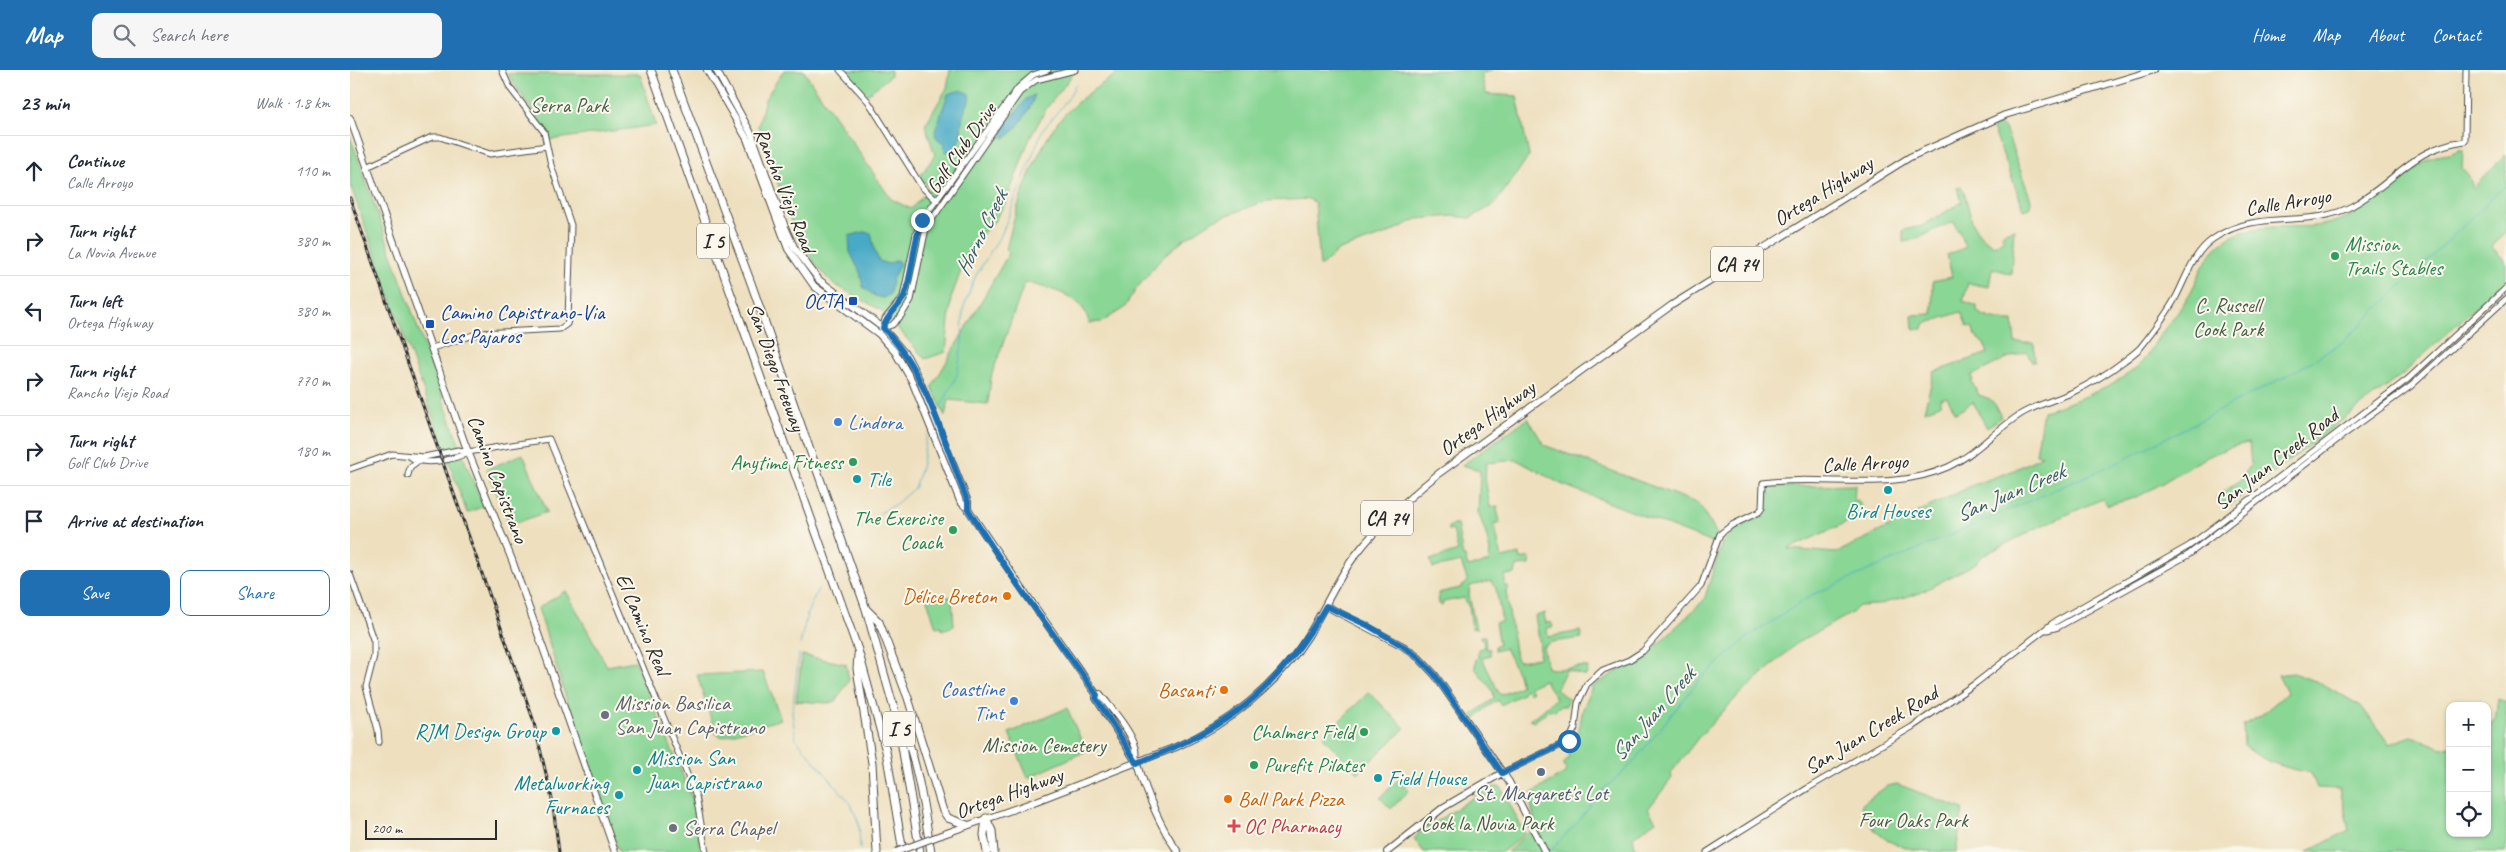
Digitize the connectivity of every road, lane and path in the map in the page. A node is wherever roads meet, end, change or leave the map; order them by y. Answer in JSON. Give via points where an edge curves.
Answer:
{"nodes":[{"id":1,"x":502,"y":70,"type":"edge"},
{"id":2,"x":651,"y":70,"type":"edge"},
{"id":3,"x":672,"y":70,"type":"edge"},
{"id":4,"x":708,"y":70,"type":"edge"},
{"id":5,"x":716,"y":70,"type":"edge"},
{"id":6,"x":840,"y":70,"type":"edge"},
{"id":7,"x":1048,"y":70,"type":"edge"},
{"id":8,"x":1075,"y":70,"type":"edge"},
{"id":9,"x":2154,"y":70,"type":"edge"},
{"id":10,"x":2466,"y":70,"type":"edge"},
{"id":11,"x":350,"y":118,"type":"edge"},
{"id":12,"x":547,"y":146,"type":"junction"},
{"id":13,"x":367,"y":166,"type":"junction"},
{"id":14,"x":936,"y":200,"type":"junction"},
{"id":15,"x":942,"y":204,"type":"junction"},
{"id":16,"x":2506,"y":288,"type":"edge"},
{"id":17,"x":2506,"y":299,"type":"edge"},
{"id":18,"x":881,"y":331,"type":"junction"},
{"id":19,"x":432,"y":348,"type":"junction"},
{"id":20,"x":468,"y":452,"type":"junction"},
{"id":21,"x":409,"y":456,"type":"junction"},
{"id":22,"x":418,"y":461,"type":"junction"},
{"id":23,"x":350,"y":468,"type":"edge"},
{"id":24,"x":408,"y":474,"type":"dead end"},
{"id":25,"x":350,"y":574,"type":"edge"},
{"id":26,"x":1326,"y":606,"type":"junction"},
{"id":27,"x":866,"y":609,"type":"junction"},
{"id":28,"x":2047,"y":630,"type":"junction"},
{"id":29,"x":858,"y":650,"type":"junction"},
{"id":30,"x":892,"y":701,"type":"junction"},
{"id":31,"x":378,"y":742,"type":"dead end"},
{"id":32,"x":1137,"y":763,"type":"junction"},
{"id":33,"x":1502,"y":773,"type":"junction"},
{"id":34,"x":986,"y":818,"type":"junction"},
{"id":35,"x":967,"y":824,"type":"junction"},
{"id":36,"x":616,"y":852,"type":"edge"},
{"id":37,"x":706,"y":852,"type":"edge"},
{"id":38,"x":877,"y":852,"type":"edge"},
{"id":39,"x":896,"y":852,"type":"edge"},
{"id":40,"x":902,"y":852,"type":"edge"},
{"id":41,"x":920,"y":852,"type":"edge"},
{"id":42,"x":931,"y":852,"type":"edge"},
{"id":43,"x":987,"y":852,"type":"edge"},
{"id":44,"x":994,"y":852,"type":"edge"},
{"id":45,"x":1178,"y":852,"type":"edge"},
{"id":46,"x":1387,"y":852,"type":"edge"},
{"id":47,"x":1545,"y":852,"type":"edge"},
{"id":48,"x":1707,"y":852,"type":"edge"}],
"edges":[{"from":1,"to":12,"type":"street","via":[[512,92],[544,132]]},
{"from":2,"to":29,"type":"highway","name":"San Diego Freeway","number":"I 5"},
{"from":3,"to":27,"type":"highway","name":"San Diego Freeway","number":"I 5"},
{"from":4,"to":18,"type":"main road","name":"Rancho Viejo Road","via":[[747,139],[779,230],[792,256],[814,286]]},
{"from":5,"to":18,"type":"main road","name":"Rancho Viejo Road","via":[[752,135],[785,227],[798,253],[830,290]]},
{"from":6,"to":14,"type":"street","via":[[868,101],[917,180]]},
{"from":7,"to":14,"type":"street","name":"Golf Club Drive","via":[[1033,75],[1018,88]]},
{"from":8,"to":15,"type":"street","name":"Golf Club Drive","via":[[1036,80],[1020,92]]},
{"from":9,"to":26,"type":"main road","name":"Ortega Highway","number":"CA 74","via":[[2005,114],[1940,142],[1870,181],[1672,305],[1405,500],[1353,558]]},
{"from":10,"to":33,"type":"street","name":"Calle Arroyo","via":[[2465,141],[2435,147],[2422,154],[2364,198],[2338,212],[2310,218],[2264,219],[2215,237],[2196,255],[2166,314],[2138,350],[2092,383],[2024,412],[1962,460],[1946,468],[1898,480],[1763,483],[1762,508],[1720,534],[1701,586],[1643,651],[1604,670],[1587,684],[1578,703],[1575,728],[1569,741]]},
{"from":11,"to":13,"type":"main road","name":"Camino Capistrano"},
{"from":12,"to":13,"type":"street","via":[[490,154],[432,137]]},
{"from":12,"to":19,"type":"street","via":[[572,232],[567,324],[560,329],[480,334]]},
{"from":13,"to":19,"type":"main road","name":"Camino Capistrano"},
{"from":14,"to":15,"type":"street"},
{"from":14,"to":18,"type":"street","name":"Golf Club Drive","via":[[916,234],[903,297],[885,319]]},
{"from":15,"to":18,"type":"street","name":"Golf Club Drive","via":[[926,228],[908,306],[892,325]]},
{"from":16,"to":28,"type":"street","name":"San Juan Creek Road","via":[[2408,379],[2196,541],[2053,623]]},
{"from":17,"to":28,"type":"street","name":"San Juan Creek Road","via":[[2411,386],[2188,555],[2058,627]]},
{"from":18,"to":32,"type":"main road","name":"Rancho Viejo Road","via":[[906,368],[963,506],[1127,733],[1136,749]]},
{"from":19,"to":20,"type":"main road","name":"Camino Capistrano"},
{"from":20,"to":21,"type":"street","via":[[458,450],[424,457]]},
{"from":20,"to":22,"type":"street","via":[[459,457]]},
{"from":20,"to":36,"type":"main road","name":"Camino Capistrano","via":[[512,560]]},
{"from":20,"to":37,"type":"street","name":"El Camino Real","via":[[549,439],[696,796]]},
{"from":21,"to":22,"type":"street"},
{"from":21,"to":23,"type":"street","via":[[391,454]]},
{"from":22,"to":24,"type":"street","via":[[410,467]]},
{"from":25,"to":31,"type":"street","via":[[374,642],[366,687],[378,730]]},
{"from":26,"to":32,"type":"main road","name":"Ortega Highway","number":"CA 74","via":[[1297,653],[1255,698],[1192,740]]},
{"from":26,"to":33,"type":"main road","via":[[1367,625],[1419,658],[1435,675]]},
{"from":27,"to":30,"type":"highway","name":"San Diego Freeway","number":"I 5"},
{"from":27,"to":35,"type":"highway","via":[[879,622],[908,698],[943,810],[948,818]]},
{"from":28,"to":48,"type":"street","name":"San Juan Creek Road","via":[[1912,727]]},
{"from":29,"to":38,"type":"highway","via":[[857,669],[872,764]]},
{"from":29,"to":40,"type":"highway","name":"San Diego Freeway","number":"I 5","via":[[886,751]]},
{"from":30,"to":41,"type":"highway","name":"San Diego Freeway","number":"I 5"},
{"from":30,"to":42,"type":"highway","via":[[908,741]]},
{"from":32,"to":34,"type":"main road","name":"Ortega Highway","number":"CA 74"},
{"from":32,"to":45,"type":"main road","name":"Rancho Viejo Road","via":[[1165,834]]},
{"from":33,"to":46,"type":"main road","name":"Calle Arroyo","via":[[1444,807]]},
{"from":33,"to":47,"type":"main road"},
{"from":34,"to":35,"type":"main road","name":"Ortega Highway","number":"CA 74"},
{"from":34,"to":43,"type":"highway"},
{"from":34,"to":44,"type":"highway","via":[[992,831]]},
{"from":35,"to":39,"type":"main road","name":"Ortega Highway","number":"CA 74","bridge":true}]}
